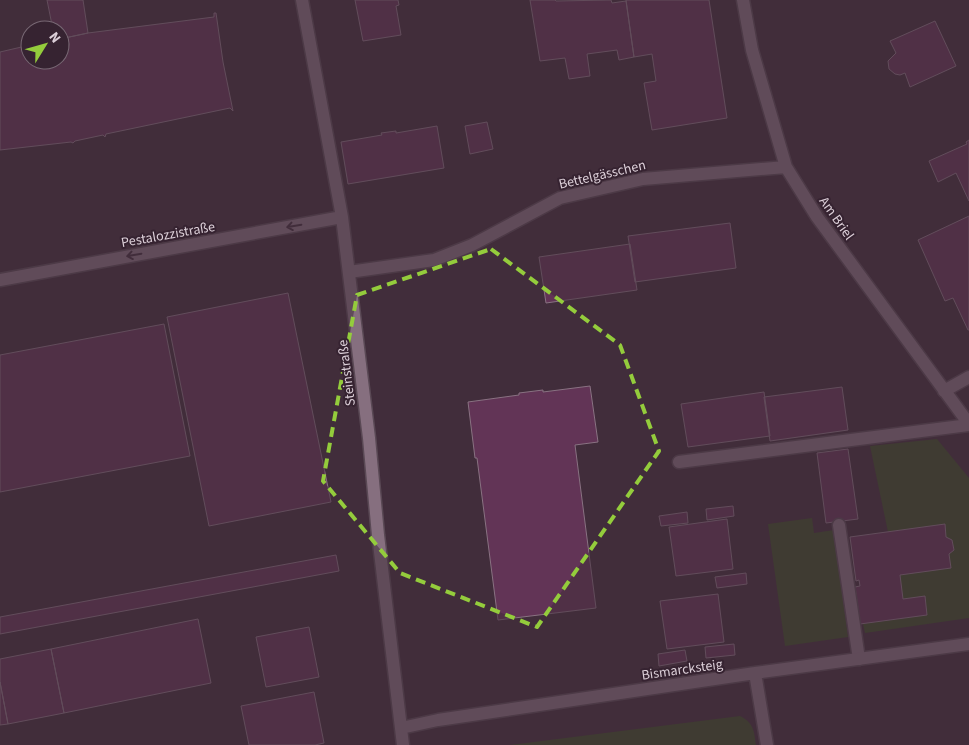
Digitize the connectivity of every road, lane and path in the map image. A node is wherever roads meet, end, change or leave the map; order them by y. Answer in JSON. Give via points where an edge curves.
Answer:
{"nodes":[{"id":1,"x":302,"y":0,"type":"edge"},
{"id":2,"x":743,"y":0,"type":"edge"},
{"id":3,"x":786,"y":167,"type":"junction"},
{"id":4,"x":342,"y":217,"type":"junction"},
{"id":5,"x":349,"y":272,"type":"junction"},
{"id":6,"x":0,"y":280,"type":"edge"},
{"id":7,"x":969,"y":377,"type":"edge"},
{"id":8,"x":944,"y":391,"type":"junction"},
{"id":9,"x":969,"y":424,"type":"edge"},
{"id":10,"x":679,"y":462,"type":"dead end"},
{"id":11,"x":839,"y":525,"type":"dead end"},
{"id":12,"x":969,"y":644,"type":"edge"},
{"id":13,"x":859,"y":659,"type":"junction"},
{"id":14,"x":755,"y":673,"type":"junction"},
{"id":15,"x":401,"y":728,"type":"junction"},
{"id":16,"x":403,"y":745,"type":"edge"},
{"id":17,"x":767,"y":745,"type":"edge"}],
"edges":[{"from":1,"to":4,"type":"street","name":"Steinstraße"},
{"from":2,"to":3,"type":"street","name":"Am Briel","via":[[752,50]]},
{"from":3,"to":5,"type":"street","name":"Bettelgässchen","via":[[643,178],[560,198],[472,245],[434,260]]},
{"from":3,"to":8,"type":"street","name":"Am Briel","via":[[816,217]]},
{"from":4,"to":5,"type":"street","name":"Steinstraße"},
{"from":4,"to":6,"type":"street","name":"Pestalozzistraße","one_way":true},
{"from":5,"to":15,"type":"street","name":"Steinstraße"},
{"from":7,"to":8,"type":"street"},
{"from":8,"to":9,"type":"street","name":"Am Briel"},
{"from":9,"to":10,"type":"street"},
{"from":11,"to":13,"type":"street"},
{"from":12,"to":13,"type":"street","name":"Bismarcksteig"},
{"from":13,"to":14,"type":"street","name":"Bismarcksteig"},
{"from":14,"to":15,"type":"street","name":"Bismarcksteig"},
{"from":14,"to":17,"type":"street"},
{"from":15,"to":16,"type":"street","name":"Steinstraße"}]}
